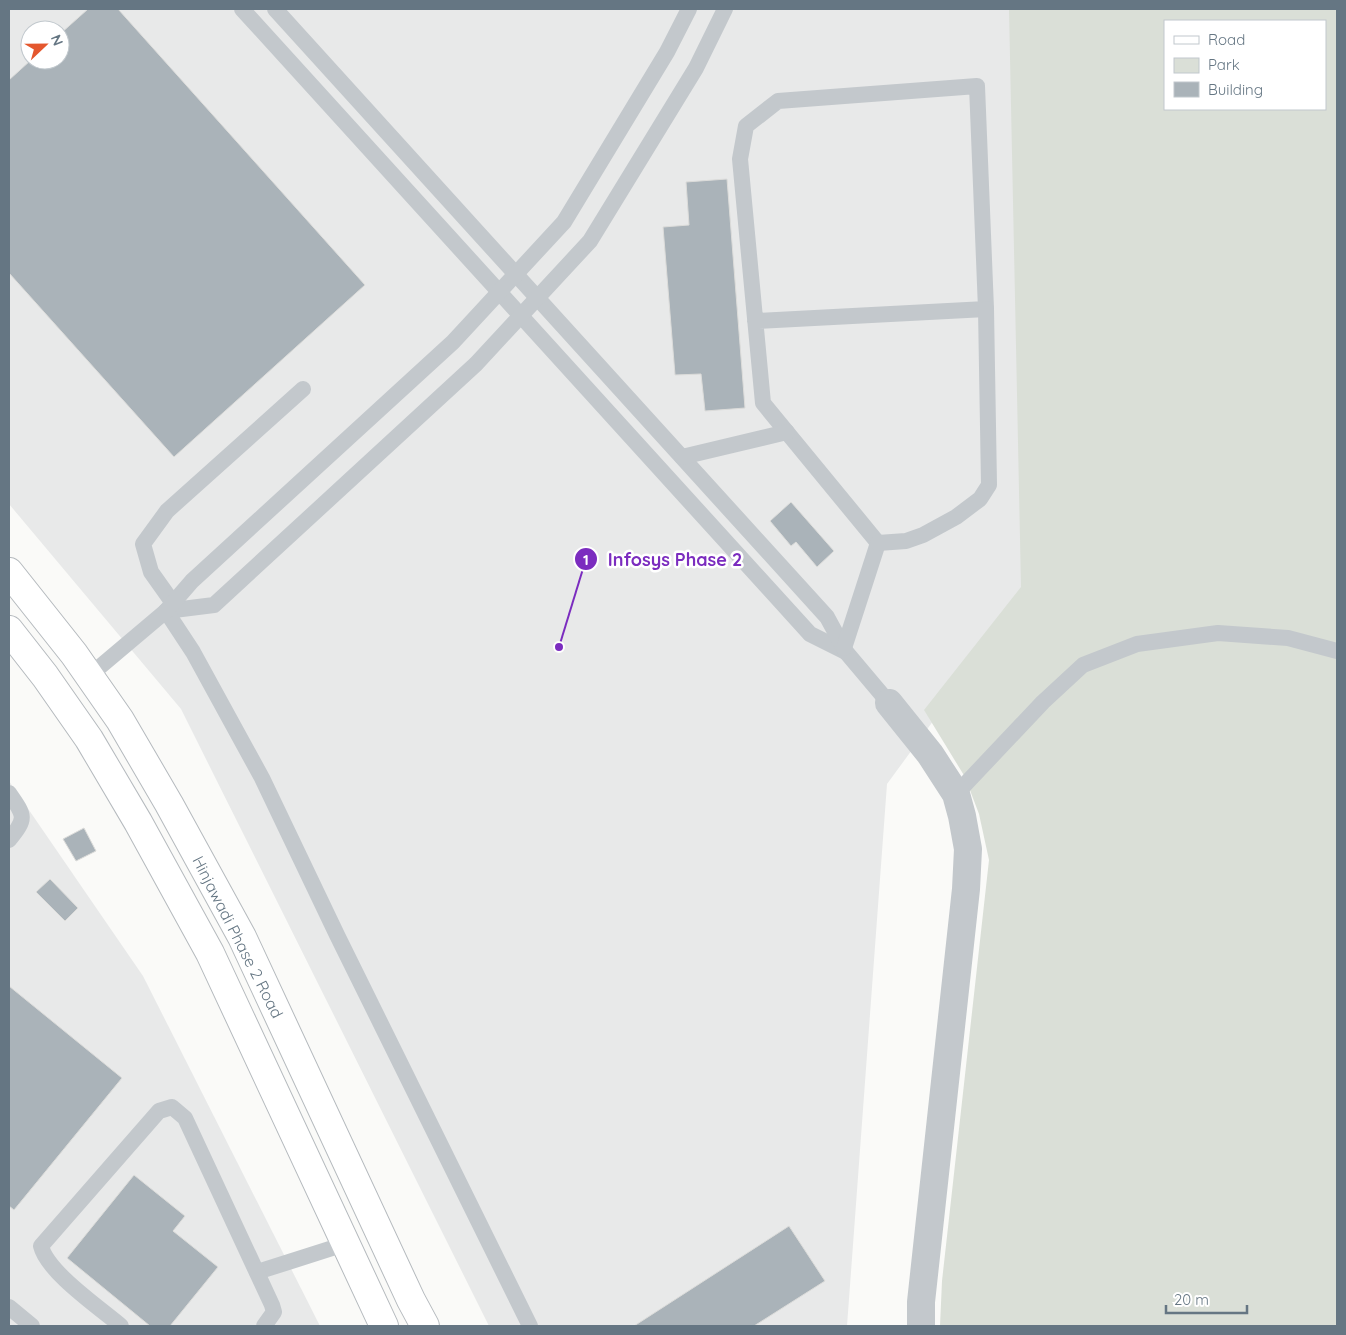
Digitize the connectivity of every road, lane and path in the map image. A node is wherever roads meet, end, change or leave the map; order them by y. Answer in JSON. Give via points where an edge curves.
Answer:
{"nodes":[{"id":1,"x":242,"y":9,"type":"edge"},
{"id":2,"x":274,"y":9,"type":"edge"},
{"id":3,"x":688,"y":9,"type":"edge"},
{"id":4,"x":724,"y":9,"type":"edge"},
{"id":5,"x":516,"y":274,"type":"junction"},
{"id":6,"x":499,"y":292,"type":"junction"},
{"id":7,"x":538,"y":298,"type":"junction"},
{"id":8,"x":986,"y":309,"type":"junction"},
{"id":9,"x":521,"y":316,"type":"junction"},
{"id":10,"x":755,"y":321,"type":"junction"},
{"id":11,"x":303,"y":389,"type":"dead end"},
{"id":12,"x":787,"y":432,"type":"junction"},
{"id":13,"x":682,"y":457,"type":"junction"},
{"id":14,"x":878,"y":543,"type":"junction"},
{"id":15,"x":9,"y":572,"type":"edge"},
{"id":16,"x":170,"y":607,"type":"junction"},
{"id":17,"x":9,"y":630,"type":"edge"},
{"id":18,"x":845,"y":650,"type":"junction"},
{"id":19,"x":1337,"y":651,"type":"edge"},
{"id":20,"x":89,"y":676,"type":"junction"},
{"id":21,"x":889,"y":703,"type":"joint"},
{"id":22,"x":9,"y":793,"type":"edge"},
{"id":23,"x":956,"y":794,"type":"junction"},
{"id":24,"x":9,"y":840,"type":"edge"},
{"id":25,"x":345,"y":1244,"type":"junction"},
{"id":26,"x":257,"y":1272,"type":"junction"},
{"id":27,"x":9,"y":1307,"type":"edge"},
{"id":28,"x":32,"y":1326,"type":"edge"},
{"id":29,"x":121,"y":1326,"type":"edge"},
{"id":30,"x":264,"y":1326,"type":"edge"},
{"id":31,"x":384,"y":1326,"type":"edge"},
{"id":32,"x":425,"y":1326,"type":"edge"},
{"id":33,"x":530,"y":1326,"type":"edge"},
{"id":34,"x":921,"y":1326,"type":"edge"}],
"edges":[{"from":1,"to":6,"type":"lane"},
{"from":2,"to":5,"type":"lane"},
{"from":3,"to":5,"type":"lane","via":[[667,52],[564,222]]},
{"from":4,"to":7,"type":"lane","via":[[696,68],[590,241]]},
{"from":5,"to":6,"type":"lane"},
{"from":5,"to":7,"type":"lane"},
{"from":6,"to":9,"type":"lane"},
{"from":6,"to":16,"type":"lane","via":[[452,342],[192,581]]},
{"from":7,"to":9,"type":"lane"},
{"from":7,"to":13,"type":"lane"},
{"from":8,"to":10,"type":"lane"},
{"from":8,"to":10,"type":"lane","via":[[977,86],[778,100],[746,126],[740,158]]},
{"from":8,"to":14,"type":"lane","via":[[989,485],[980,499],[923,535],[906,541]]},
{"from":9,"to":16,"type":"lane","via":[[476,364],[214,604]]},
{"from":9,"to":18,"type":"lane","via":[[810,634]]},
{"from":10,"to":12,"type":"lane","via":[[763,403]]},
{"from":11,"to":16,"type":"lane","via":[[167,511],[144,544],[151,572]]},
{"from":12,"to":13,"type":"lane"},
{"from":12,"to":14,"type":"lane"},
{"from":13,"to":18,"type":"lane","via":[[827,617]]},
{"from":14,"to":18,"type":"lane"},
{"from":15,"to":20,"type":"main road","name":"Hinjawadi Phase 2 Road"},
{"from":16,"to":20,"type":"lane"},
{"from":16,"to":33,"type":"lane","via":[[262,778]]},
{"from":17,"to":25,"type":"main road","name":"Hinjawadi Phase 2 Road","via":[[89,739],[210,953]]},
{"from":18,"to":21,"type":"lane"},
{"from":19,"to":23,"type":"lane","via":[[1288,638],[1218,633],[1137,644],[1083,665],[1043,702]]},
{"from":20,"to":32,"type":"main road","name":"Hinjawadi Phase 2 Road","via":[[150,770],[242,936]]},
{"from":21,"to":23,"type":"street","via":[[930,754]]},
{"from":22,"to":24,"type":"lane","via":[[22,817],[21,825]]},
{"from":23,"to":34,"type":"street","via":[[968,850],[966,889]]},
{"from":25,"to":26,"type":"lane"},
{"from":25,"to":31,"type":"main road","name":"Hinjawadi Phase 2 Road"},
{"from":26,"to":29,"type":"lane","via":[[185,1118],[172,1107],[159,1111],[41,1246],[57,1272]]},
{"from":26,"to":30,"type":"lane","via":[[274,1312]]},
{"from":27,"to":28,"type":"lane"}]}
